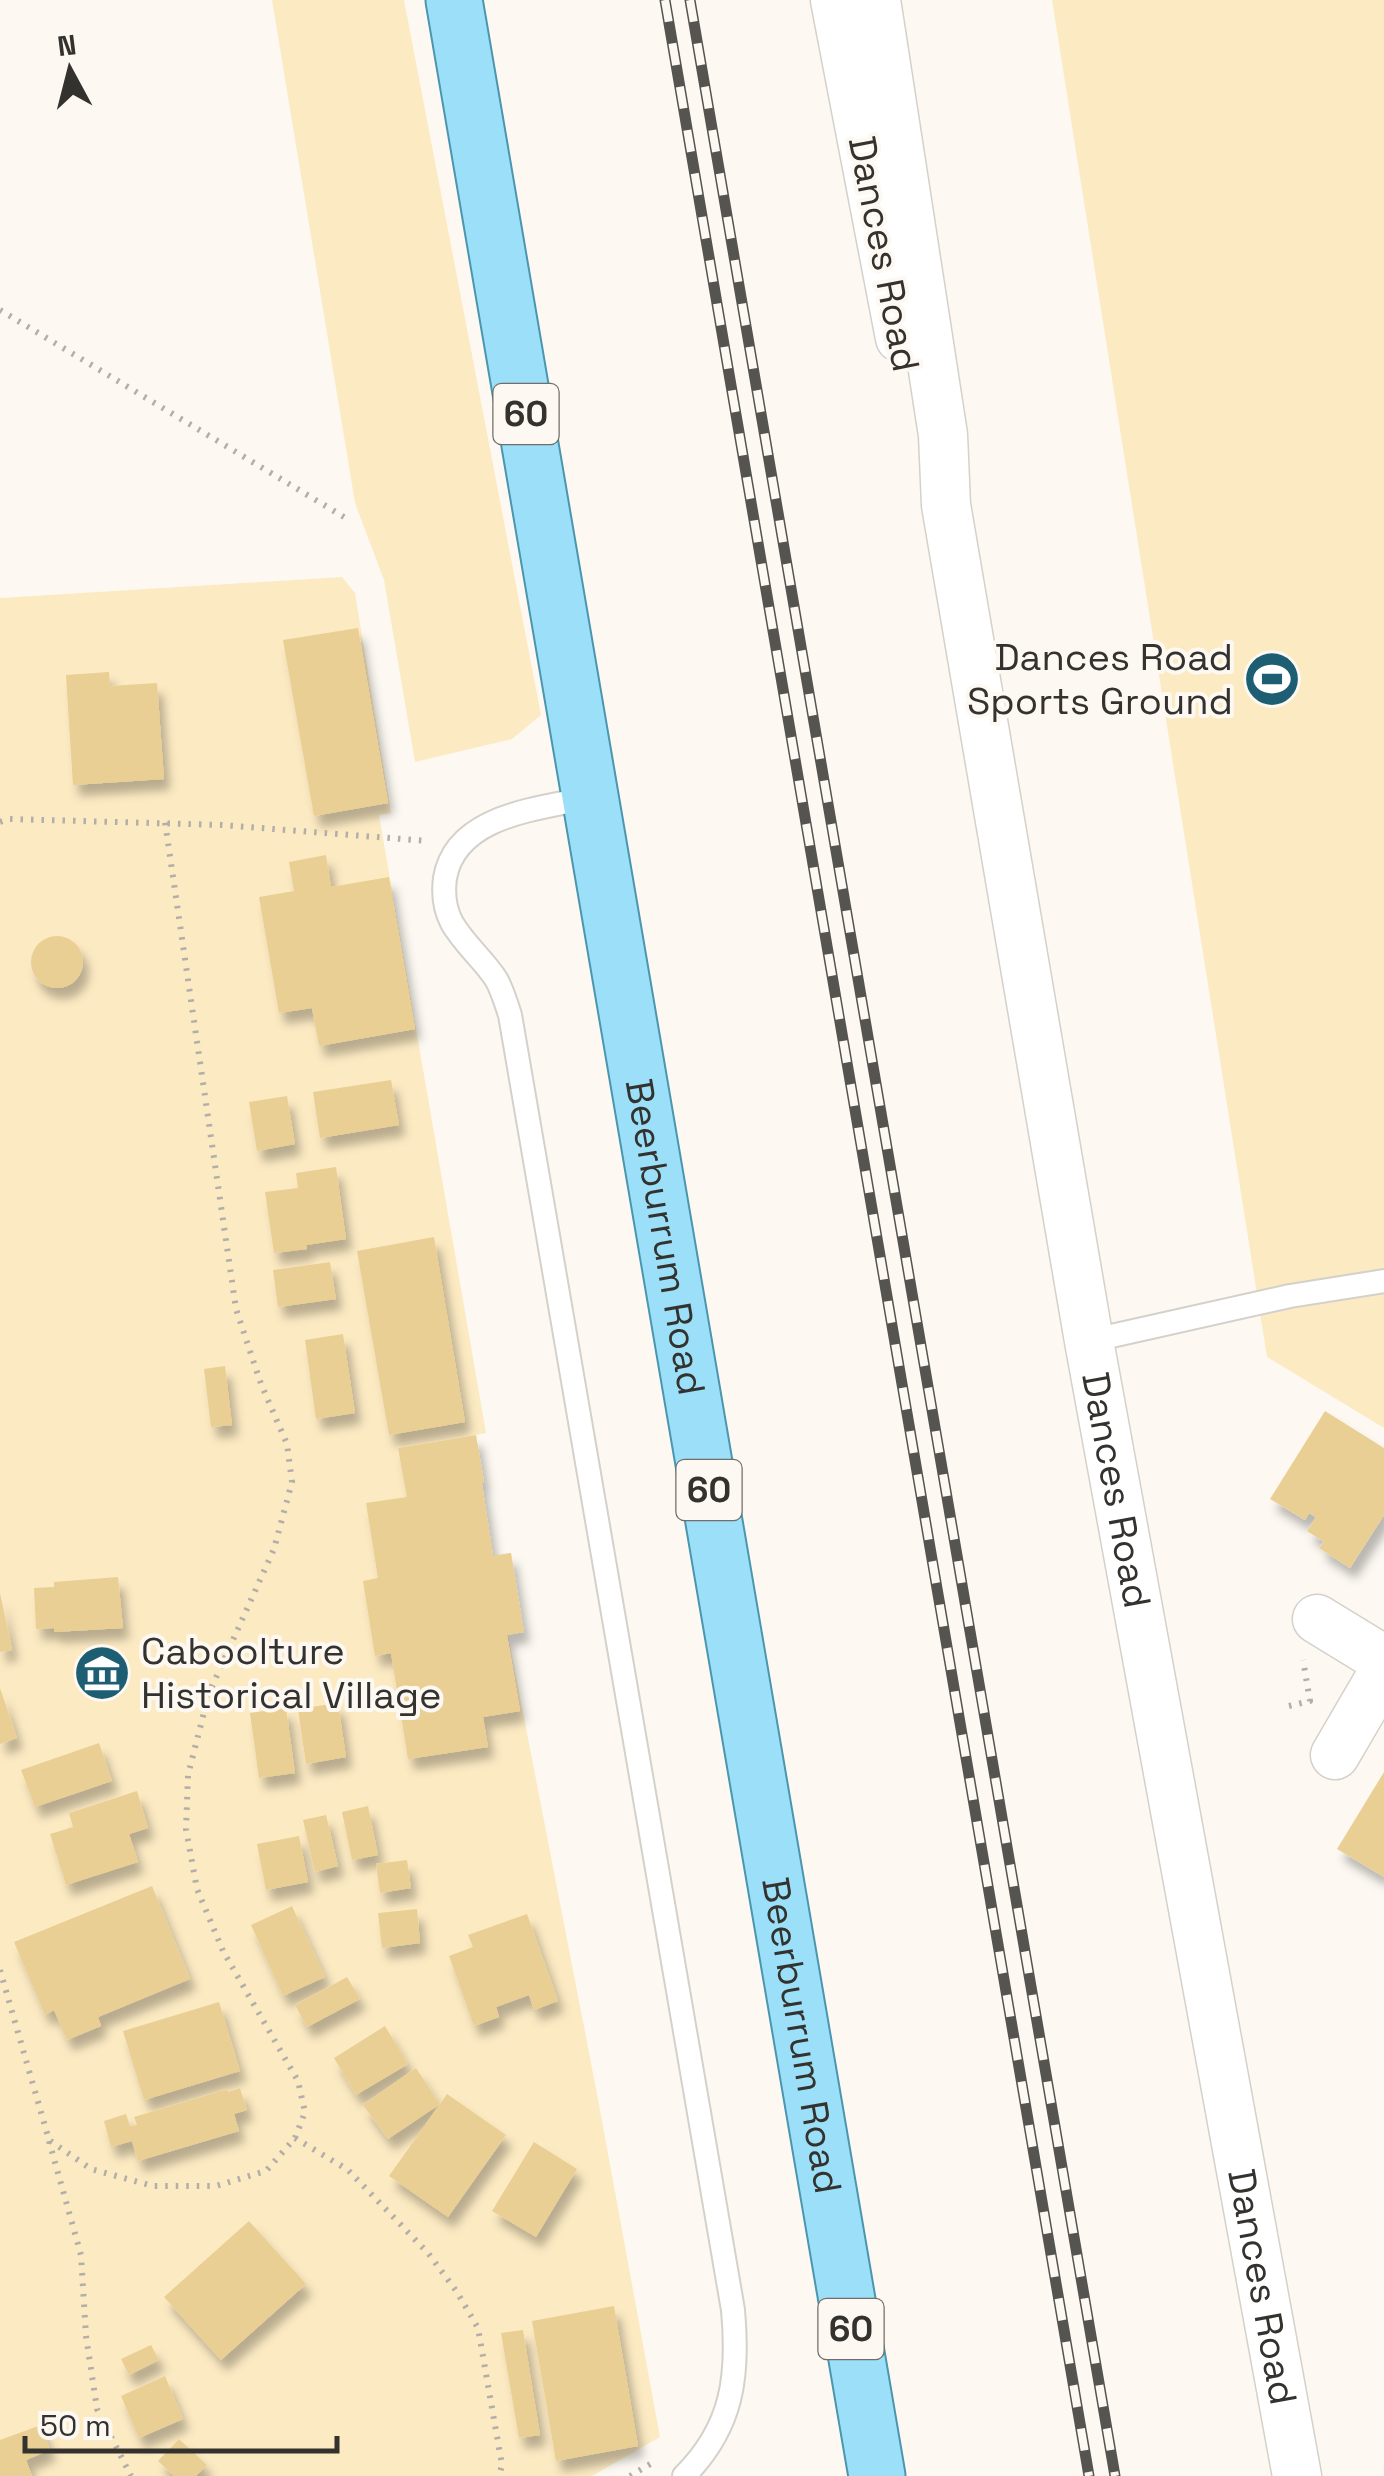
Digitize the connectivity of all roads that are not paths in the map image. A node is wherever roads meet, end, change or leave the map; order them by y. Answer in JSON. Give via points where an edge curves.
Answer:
{"nodes":[{"id":1,"x":454,"y":0,"type":"edge"},
{"id":2,"x":835,"y":0,"type":"edge"},
{"id":3,"x":876,"y":0,"type":"edge"},
{"id":4,"x":946,"y":505,"type":"junction"},
{"id":5,"x":592,"y":796,"type":"junction"},
{"id":6,"x":1384,"y":1281,"type":"edge"},
{"id":7,"x":1090,"y":1341,"type":"junction"},
{"id":8,"x":1317,"y":1618,"type":"dead end"},
{"id":9,"x":1384,"y":1660,"type":"edge"},
{"id":10,"x":1384,"y":1671,"type":"edge"},
{"id":11,"x":1335,"y":1755,"type":"dead end"},
{"id":12,"x":684,"y":2476,"type":"edge"},
{"id":13,"x":876,"y":2476,"type":"edge"},
{"id":14,"x":1297,"y":2476,"type":"edge"}],
"edges":[{"from":1,"to":5,"type":"main road","name":"Beerburrum Road","number":"60"},
{"from":2,"to":4,"type":"street","name":"Dances Road","via":[[913,398]]},
{"from":3,"to":4,"type":"street","name":"Dances Road","via":[[942,435]]},
{"from":4,"to":7,"type":"street","name":"Dances Road"},
{"from":5,"to":12,"type":"lane","via":[[484,825],[458,844],[443,892],[450,919],[496,979],[510,1015],[733,2310],[734,2389],[719,2429]]},
{"from":5,"to":13,"type":"main road","name":"Beerburrum Road","number":"60"},
{"from":6,"to":7,"type":"lane"},
{"from":7,"to":14,"type":"street","name":"Dances Road"},
{"from":8,"to":9,"type":"street"},
{"from":10,"to":11,"type":"street"}]}
